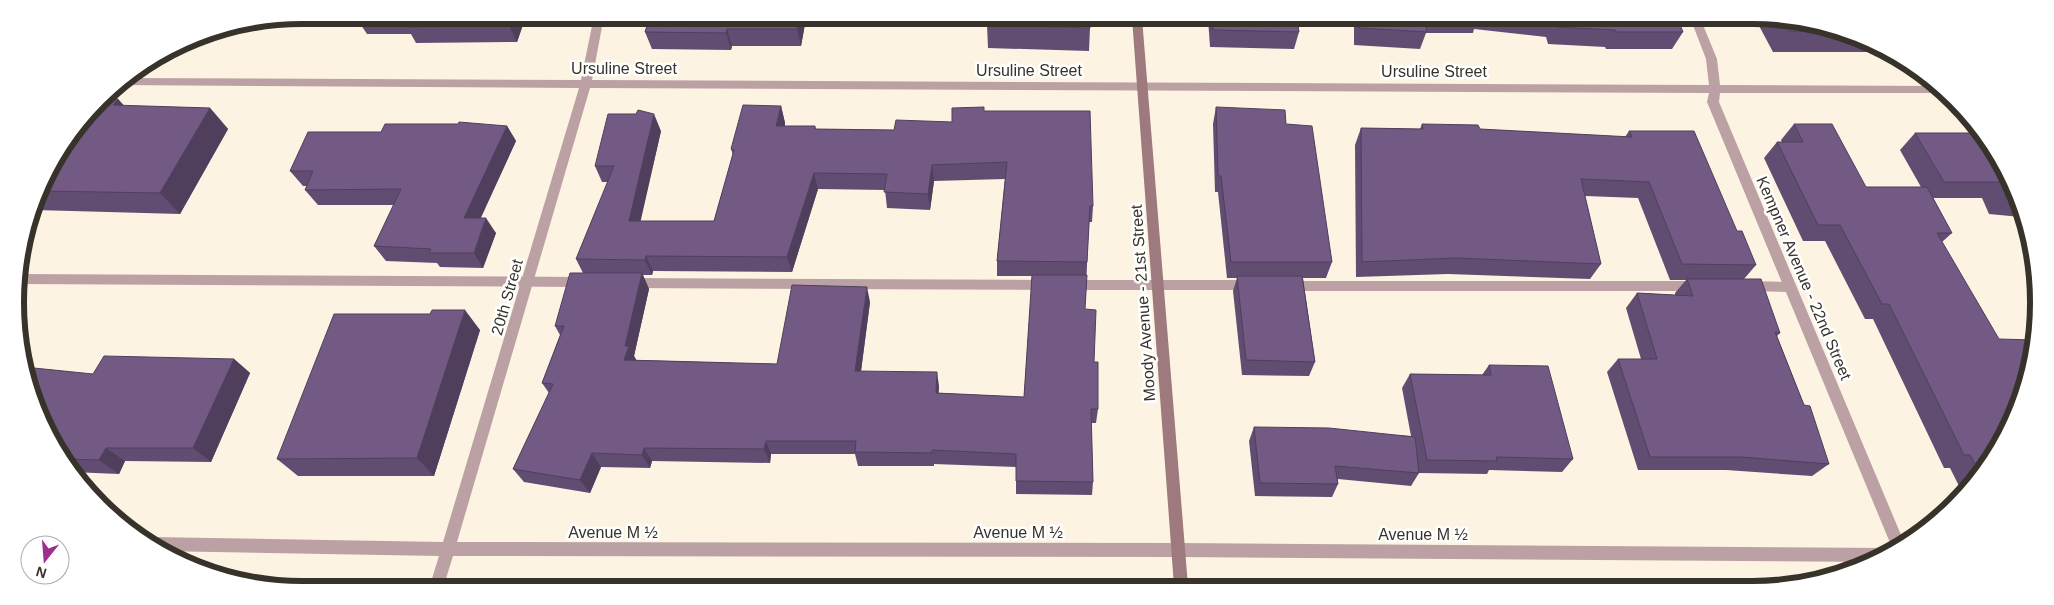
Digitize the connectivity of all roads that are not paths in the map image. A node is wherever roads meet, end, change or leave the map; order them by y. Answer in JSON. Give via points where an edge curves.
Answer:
{"nodes":[{"id":1,"x":597,"y":24,"type":"edge"},
{"id":2,"x":1138,"y":24,"type":"edge"},
{"id":3,"x":1698,"y":24,"type":"edge"},
{"id":4,"x":132,"y":82,"type":"edge"},
{"id":5,"x":586,"y":84,"type":"junction"},
{"id":6,"x":1143,"y":87,"type":"junction"},
{"id":7,"x":1716,"y":89,"type":"junction"},
{"id":8,"x":1931,"y":90,"type":"edge"},
{"id":9,"x":25,"y":279,"type":"edge"},
{"id":10,"x":528,"y":282,"type":"junction"},
{"id":11,"x":598,"y":282,"type":"edge"},
{"id":12,"x":618,"y":282,"type":"edge"},
{"id":13,"x":1158,"y":285,"type":"junction"},
{"id":14,"x":1711,"y":286,"type":"edge"},
{"id":15,"x":1731,"y":286,"type":"edge"},
{"id":16,"x":1790,"y":286,"type":"junction"},
{"id":17,"x":1896,"y":541,"type":"edge"},
{"id":18,"x":163,"y":544,"type":"edge"},
{"id":19,"x":449,"y":549,"type":"junction"},
{"id":20,"x":1178,"y":550,"type":"junction"},
{"id":21,"x":1870,"y":555,"type":"edge"},
{"id":22,"x":438,"y":581,"type":"edge"},
{"id":23,"x":1180,"y":581,"type":"edge"}],
"edges":[{"from":1,"to":5,"type":"street","name":"20th Street"},
{"from":2,"to":6,"type":"main road","name":"Moody Avenue - 21st Street"},
{"from":3,"to":7,"type":"street","name":"Kempner Avenue - 22nd Street","via":[[1711,52]]},
{"from":4,"to":5,"type":"street","name":"Ursuline Street"},
{"from":5,"to":6,"type":"street","name":"Ursuline Street"},
{"from":5,"to":10,"type":"street","name":"20th Street"},
{"from":6,"to":7,"type":"street","name":"Ursuline Street"},
{"from":6,"to":13,"type":"main road","name":"Moody Avenue - 21st Street"},
{"from":7,"to":8,"type":"street","name":"Ursuline Street"},
{"from":7,"to":16,"type":"street","name":"Kempner Avenue - 22nd Street","via":[[1713,102]]},
{"from":9,"to":10,"type":"street"},
{"from":10,"to":11,"type":"street"},
{"from":10,"to":19,"type":"street","name":"20th Street"},
{"from":12,"to":13,"type":"street"},
{"from":13,"to":14,"type":"street"},
{"from":13,"to":20,"type":"main road","name":"Moody Avenue - 21st Street"},
{"from":15,"to":16,"type":"street"},
{"from":16,"to":17,"type":"street","name":"Kempner Avenue - 22nd Street"},
{"from":18,"to":19,"type":"street","name":"Avenue M ½"},
{"from":19,"to":20,"type":"street","name":"Avenue M ½"},
{"from":19,"to":22,"type":"street","name":"20th Street"},
{"from":20,"to":21,"type":"street","name":"Avenue M ½"},
{"from":20,"to":23,"type":"main road","name":"Moody Avenue - 21st Street"}]}
